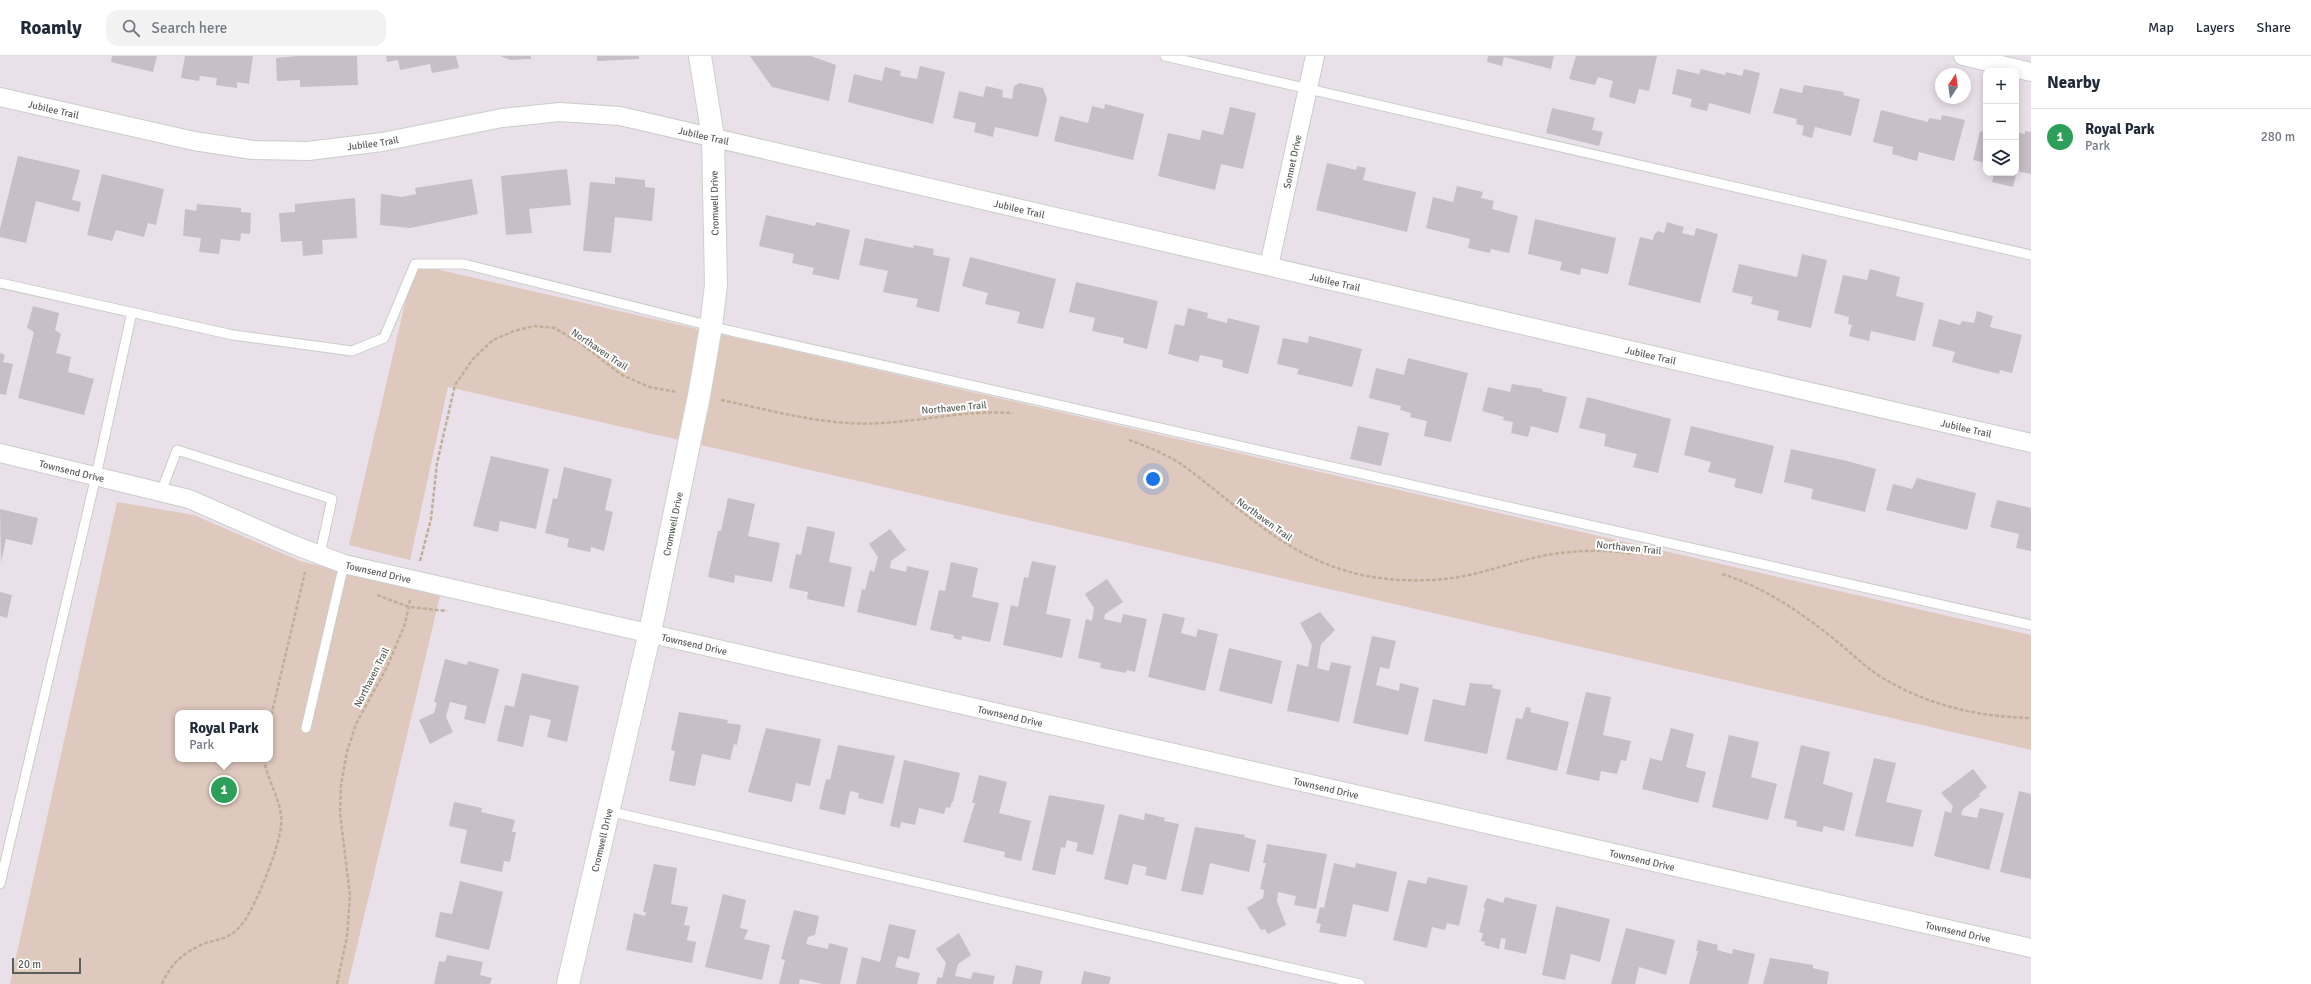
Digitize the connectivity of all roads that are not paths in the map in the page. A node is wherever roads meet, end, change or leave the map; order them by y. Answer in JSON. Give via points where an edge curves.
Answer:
{"nodes":[{"id":1,"x":700,"y":56,"type":"edge"},
{"id":2,"x":1165,"y":56,"type":"edge"},
{"id":3,"x":1315,"y":56,"type":"edge"},
{"id":4,"x":1963,"y":56,"type":"edge"},
{"id":5,"x":2031,"y":72,"type":"edge"},
{"id":6,"x":1308,"y":90,"type":"junction"},
{"id":7,"x":0,"y":97,"type":"edge"},
{"id":8,"x":713,"y":137,"type":"junction"},
{"id":9,"x":2031,"y":255,"type":"edge"},
{"id":10,"x":1269,"y":266,"type":"junction"},
{"id":11,"x":0,"y":283,"type":"edge"},
{"id":12,"x":132,"y":312,"type":"junction"},
{"id":13,"x":711,"y":326,"type":"junction"},
{"id":14,"x":2031,"y":443,"type":"edge"},
{"id":15,"x":0,"y":453,"type":"edge"},
{"id":16,"x":96,"y":476,"type":"junction"},
{"id":17,"x":161,"y":492,"type":"junction"},
{"id":18,"x":320,"y":554,"type":"junction"},
{"id":19,"x":344,"y":564,"type":"junction"},
{"id":20,"x":2031,"y":625,"type":"edge"},
{"id":21,"x":650,"y":632,"type":"junction"},
{"id":22,"x":306,"y":728,"type":"dead end"},
{"id":23,"x":608,"y":811,"type":"junction"},
{"id":24,"x":0,"y":884,"type":"edge"},
{"id":25,"x":2031,"y":948,"type":"edge"},
{"id":26,"x":568,"y":984,"type":"edge"},
{"id":27,"x":1360,"y":984,"type":"edge"}],
"edges":[{"from":1,"to":8,"type":"street","name":"Cromwell Drive"},
{"from":2,"to":6,"type":"lane"},
{"from":3,"to":6,"type":"street","name":"Sonnet Drive"},
{"from":4,"to":5,"type":"street"},
{"from":6,"to":9,"type":"lane"},
{"from":6,"to":10,"type":"street","name":"Sonnet Drive"},
{"from":7,"to":8,"type":"street","name":"Jubilee Trail","via":[[194,141],[253,150],[316,150],[382,142],[502,118],[560,112],[620,116]]},
{"from":8,"to":10,"type":"street","name":"Jubilee Trail"},
{"from":8,"to":13,"type":"street","name":"Cromwell Drive","via":[[716,285]]},
{"from":10,"to":14,"type":"street","name":"Jubilee Trail"},
{"from":11,"to":12,"type":"lane"},
{"from":12,"to":13,"type":"lane","via":[[233,335],[352,351],[384,338],[415,264],[464,264]]},
{"from":12,"to":16,"type":"lane"},
{"from":13,"to":20,"type":"lane"},
{"from":13,"to":21,"type":"street","name":"Cromwell Drive"},
{"from":15,"to":16,"type":"street","name":"Townsend Drive"},
{"from":16,"to":17,"type":"street","name":"Townsend Drive"},
{"from":16,"to":24,"type":"lane"},
{"from":17,"to":18,"type":"street","name":"Townsend Drive","via":[[189,499]]},
{"from":17,"to":18,"type":"lane","via":[[177,450],[332,500]]},
{"from":18,"to":19,"type":"street","name":"Townsend Drive"},
{"from":19,"to":21,"type":"street","name":"Townsend Drive"},
{"from":19,"to":22,"type":"lane"},
{"from":21,"to":23,"type":"street","name":"Cromwell Drive"},
{"from":21,"to":25,"type":"street","name":"Townsend Drive"},
{"from":23,"to":26,"type":"street","name":"Cromwell Drive"},
{"from":23,"to":27,"type":"lane"}]}
